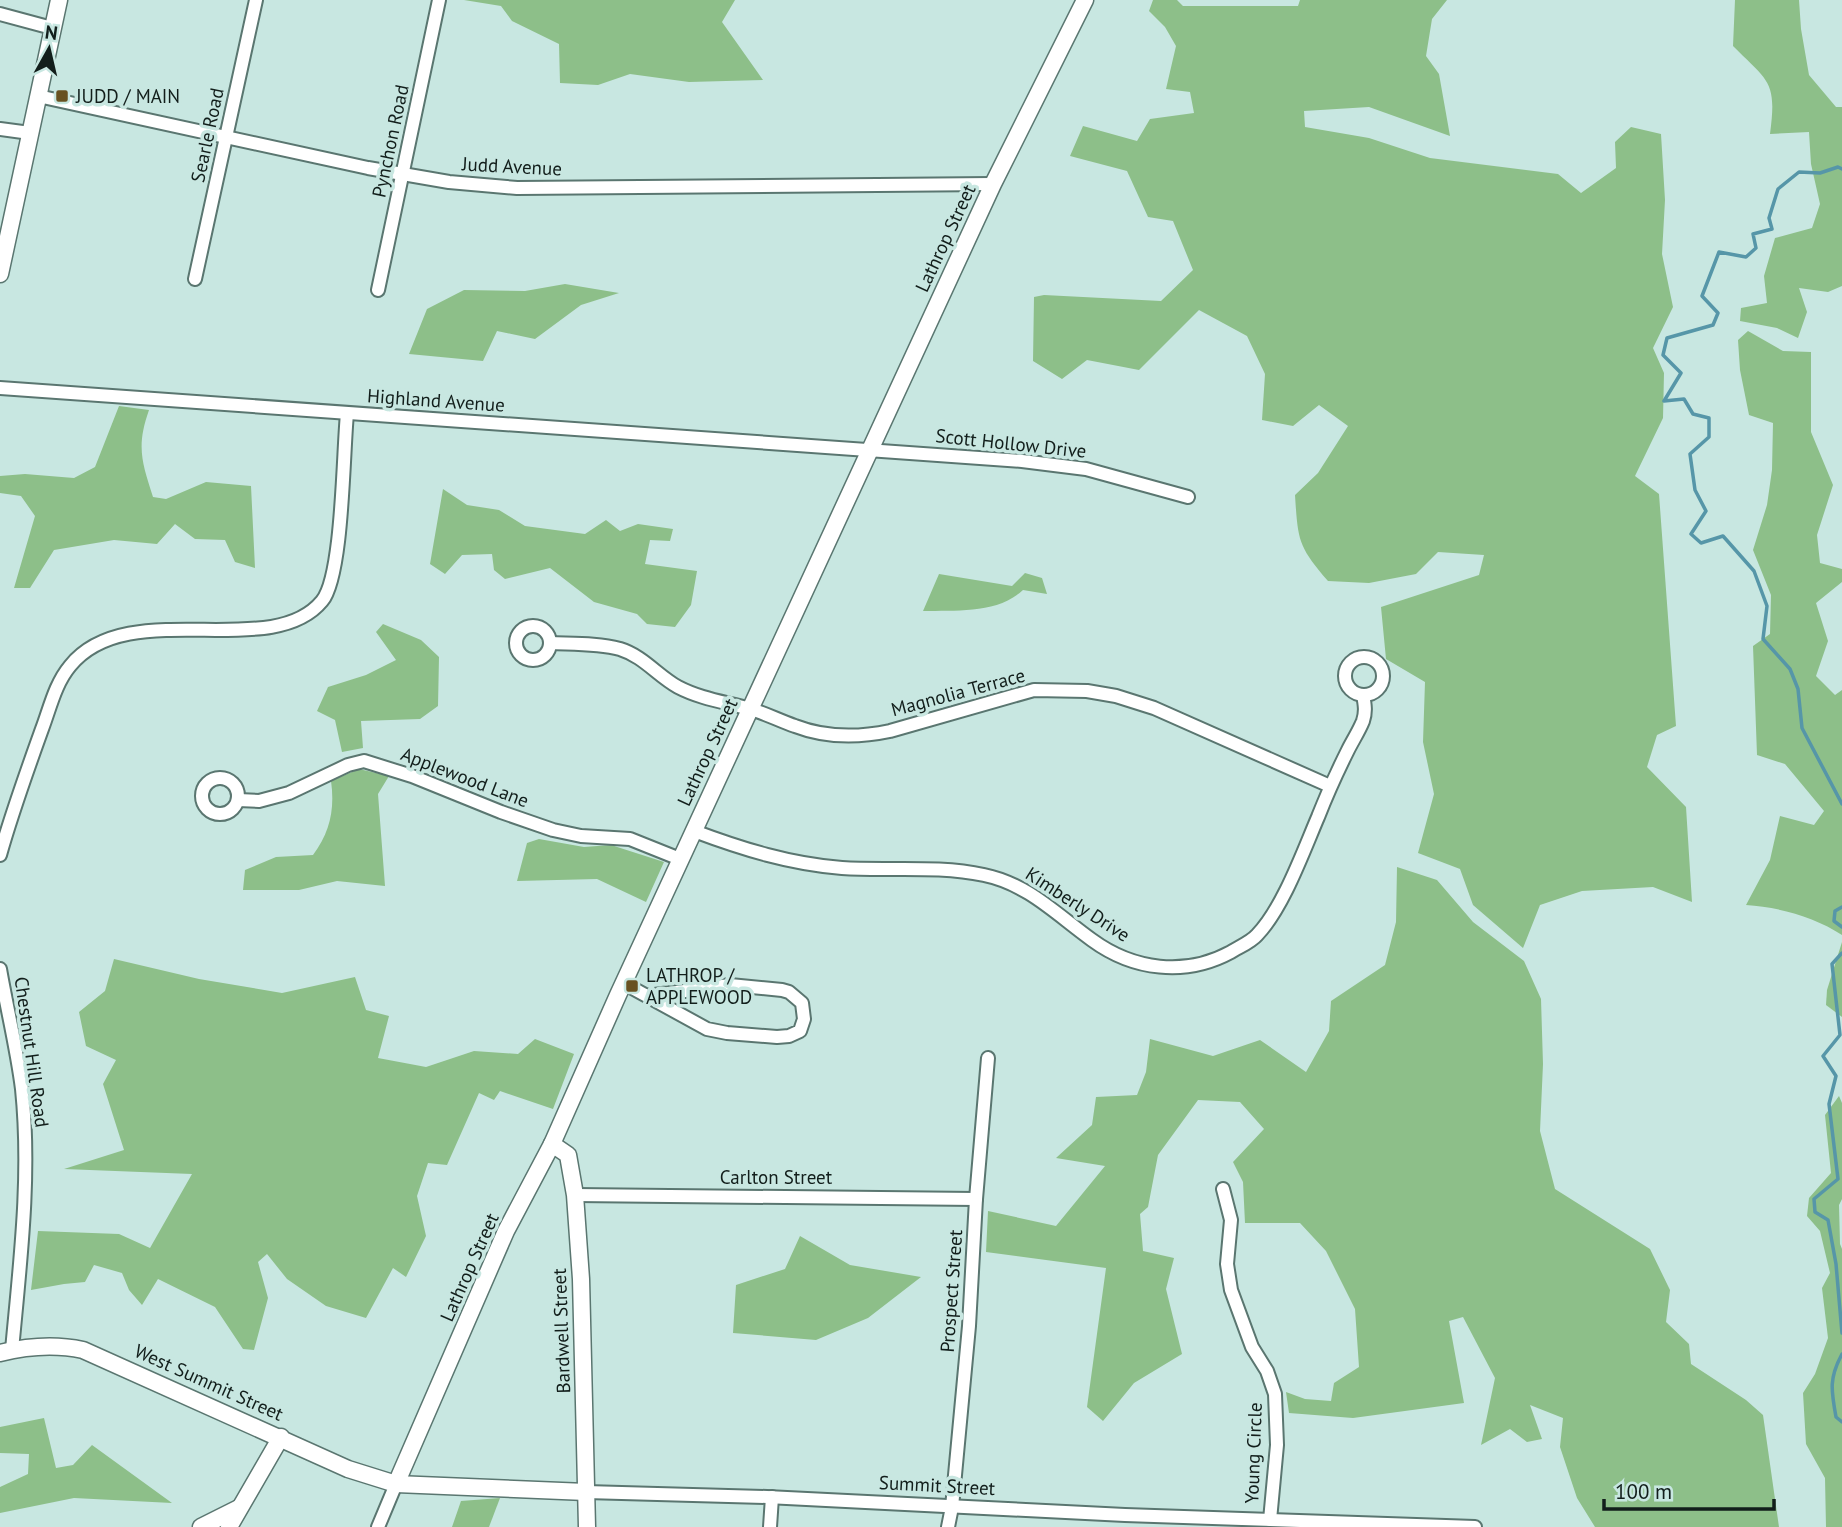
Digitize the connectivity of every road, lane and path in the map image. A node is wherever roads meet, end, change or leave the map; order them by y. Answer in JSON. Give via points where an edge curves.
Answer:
{"nodes":[{"id":1,"x":59,"y":0,"type":"edge"},
{"id":2,"x":256,"y":0,"type":"edge"},
{"id":3,"x":439,"y":0,"type":"edge"},
{"id":4,"x":1085,"y":0,"type":"edge"},
{"id":5,"x":0,"y":14,"type":"edge"},
{"id":6,"x":52,"y":28,"type":"junction"},
{"id":7,"x":38,"y":96,"type":"junction"},
{"id":8,"x":0,"y":129,"type":"edge"},
{"id":9,"x":30,"y":134,"type":"junction"},
{"id":10,"x":227,"y":137,"type":"junction"},
{"id":11,"x":403,"y":174,"type":"junction"},
{"id":12,"x":993,"y":184,"type":"junction"},
{"id":13,"x":0,"y":274,"type":"edge"},
{"id":14,"x":195,"y":279,"type":"dead end"},
{"id":15,"x":378,"y":290,"type":"dead end"},
{"id":16,"x":0,"y":388,"type":"edge"},
{"id":17,"x":347,"y":414,"type":"junction"},
{"id":18,"x":869,"y":450,"type":"junction"},
{"id":19,"x":1188,"y":497,"type":"dead end"},
{"id":20,"x":550,"y":643,"type":"dead end"},
{"id":21,"x":1363,"y":695,"type":"dead end"},
{"id":22,"x":750,"y":709,"type":"junction"},
{"id":23,"x":1330,"y":786,"type":"junction"},
{"id":24,"x":239,"y":800,"type":"dead end"},
{"id":25,"x":694,"y":831,"type":"junction"},
{"id":26,"x":0,"y":855,"type":"edge"},
{"id":27,"x":680,"y":859,"type":"junction"},
{"id":28,"x":0,"y":969,"type":"edge"},
{"id":29,"x":625,"y":984,"type":"junction"},
{"id":30,"x":647,"y":996,"type":"junction"},
{"id":31,"x":988,"y":1058,"type":"dead end"},
{"id":32,"x":552,"y":1144,"type":"junction"},
{"id":33,"x":1223,"y":1189,"type":"dead end"},
{"id":34,"x":575,"y":1195,"type":"junction"},
{"id":35,"x":976,"y":1199,"type":"junction"},
{"id":36,"x":6,"y":1352,"type":"edge"},
{"id":37,"x":281,"y":1437,"type":"junction"},
{"id":38,"x":396,"y":1484,"type":"junction"},
{"id":39,"x":586,"y":1492,"type":"junction"},
{"id":40,"x":772,"y":1497,"type":"junction"},
{"id":41,"x":241,"y":1507,"type":"junction"},
{"id":42,"x":952,"y":1507,"type":"junction"},
{"id":43,"x":1270,"y":1520,"type":"junction"},
{"id":44,"x":1396,"y":1525,"type":"edge"},
{"id":45,"x":201,"y":1527,"type":"edge"},
{"id":46,"x":229,"y":1527,"type":"edge"},
{"id":47,"x":378,"y":1527,"type":"edge"},
{"id":48,"x":587,"y":1527,"type":"edge"},
{"id":49,"x":770,"y":1527,"type":"edge"},
{"id":50,"x":948,"y":1527,"type":"edge"},
{"id":51,"x":1475,"y":1527,"type":"edge"}],
"edges":[{"from":1,"to":6,"type":"street"},
{"from":2,"to":10,"type":"street","name":"Searle Road"},
{"from":3,"to":11,"type":"street","name":"Pynchon Road"},
{"from":4,"to":12,"type":"street","name":"Lathrop Street"},
{"from":5,"to":6,"type":"street"},
{"from":6,"to":7,"type":"street"},
{"from":7,"to":9,"type":"street"},
{"from":7,"to":10,"type":"street","name":"Judd Avenue"},
{"from":8,"to":9,"type":"street"},
{"from":9,"to":13,"type":"street"},
{"from":10,"to":11,"type":"street","name":"Judd Avenue"},
{"from":10,"to":14,"type":"street","name":"Searle Road"},
{"from":11,"to":12,"type":"street","name":"Judd Avenue","via":[[517,188]]},
{"from":11,"to":15,"type":"street","name":"Pynchon Road"},
{"from":12,"to":18,"type":"street","name":"Lathrop Street"},
{"from":16,"to":17,"type":"street","name":"Highland Avenue"},
{"from":17,"to":18,"type":"street","name":"Highland Avenue"},
{"from":17,"to":26,"type":"street","via":[[336,557],[332,584],[322,601],[288,623],[118,635],[80,656],[57,689]]},
{"from":18,"to":19,"type":"street","name":"Scott Hollow Drive","via":[[1056,464]]},
{"from":18,"to":22,"type":"street","name":"Lathrop Street"},
{"from":20,"to":22,"type":"street","name":"Magnolia Terrace","via":[[620,649],[690,693]]},
{"from":21,"to":23,"type":"street","name":"Kimberly Drive","via":[[1363,722]]},
{"from":22,"to":23,"type":"street","name":"Magnolia Terrace","via":[[823,734],[867,736],[1014,694],[1087,691],[1154,708]]},
{"from":22,"to":25,"type":"street","name":"Lathrop Street"},
{"from":23,"to":25,"type":"street","name":"Kimberly Drive","via":[[1292,879],[1257,936],[1214,961],[1173,968],[1115,955],[1025,889],[1002,879],[962,871],[796,863]]},
{"from":24,"to":27,"type":"street","name":"Applewood Lane","via":[[259,801],[289,793],[364,761],[553,831],[629,839]]},
{"from":25,"to":27,"type":"street","name":"Lathrop Street"},
{"from":27,"to":29,"type":"street","name":"Lathrop Street"},
{"from":28,"to":36,"type":"street","name":"Chestnut Hill Road","via":[[22,1088],[25,1144],[25,1219]]},
{"from":29,"to":30,"type":"street"},
{"from":29,"to":32,"type":"street","name":"Lathrop Street"},
{"from":30,"to":30,"type":"street","via":[[719,985],[782,990],[802,1003],[804,1019],[800,1031],[777,1037],[727,1033],[707,1029]]},
{"from":31,"to":35,"type":"street","name":"Prospect Street"},
{"from":32,"to":34,"type":"street","name":"Bardwell Street","via":[[568,1155]]},
{"from":32,"to":38,"type":"street","name":"Lathrop Street","via":[[506,1231]]},
{"from":33,"to":43,"type":"street","name":"Young Circle","via":[[1231,1220],[1227,1264],[1231,1290],[1275,1394]]},
{"from":34,"to":35,"type":"street","name":"Carlton Street"},
{"from":34,"to":39,"type":"street","name":"Bardwell Street"},
{"from":35,"to":42,"type":"street","name":"Prospect Street"},
{"from":36,"to":37,"type":"street","name":"West Summit Street","via":[[36,1346],[83,1350]]},
{"from":37,"to":38,"type":"street","name":"West Summit Street","via":[[348,1469]]},
{"from":37,"to":41,"type":"street"},
{"from":38,"to":39,"type":"street","name":"Summit Street"},
{"from":38,"to":47,"type":"street","name":"Lathrop Street"},
{"from":39,"to":40,"type":"street","name":"Summit Street"},
{"from":39,"to":48,"type":"street","name":"Bardwell Street"},
{"from":40,"to":42,"type":"street","name":"Summit Street"},
{"from":40,"to":49,"type":"street"},
{"from":41,"to":45,"type":"street"},
{"from":41,"to":46,"type":"street"},
{"from":42,"to":43,"type":"street","name":"Summit Street"},
{"from":42,"to":50,"type":"street","name":"Prospect Street"},
{"from":43,"to":44,"type":"street","name":"Summit Street"},
{"from":44,"to":51,"type":"street","name":"Summit Street"}]}
